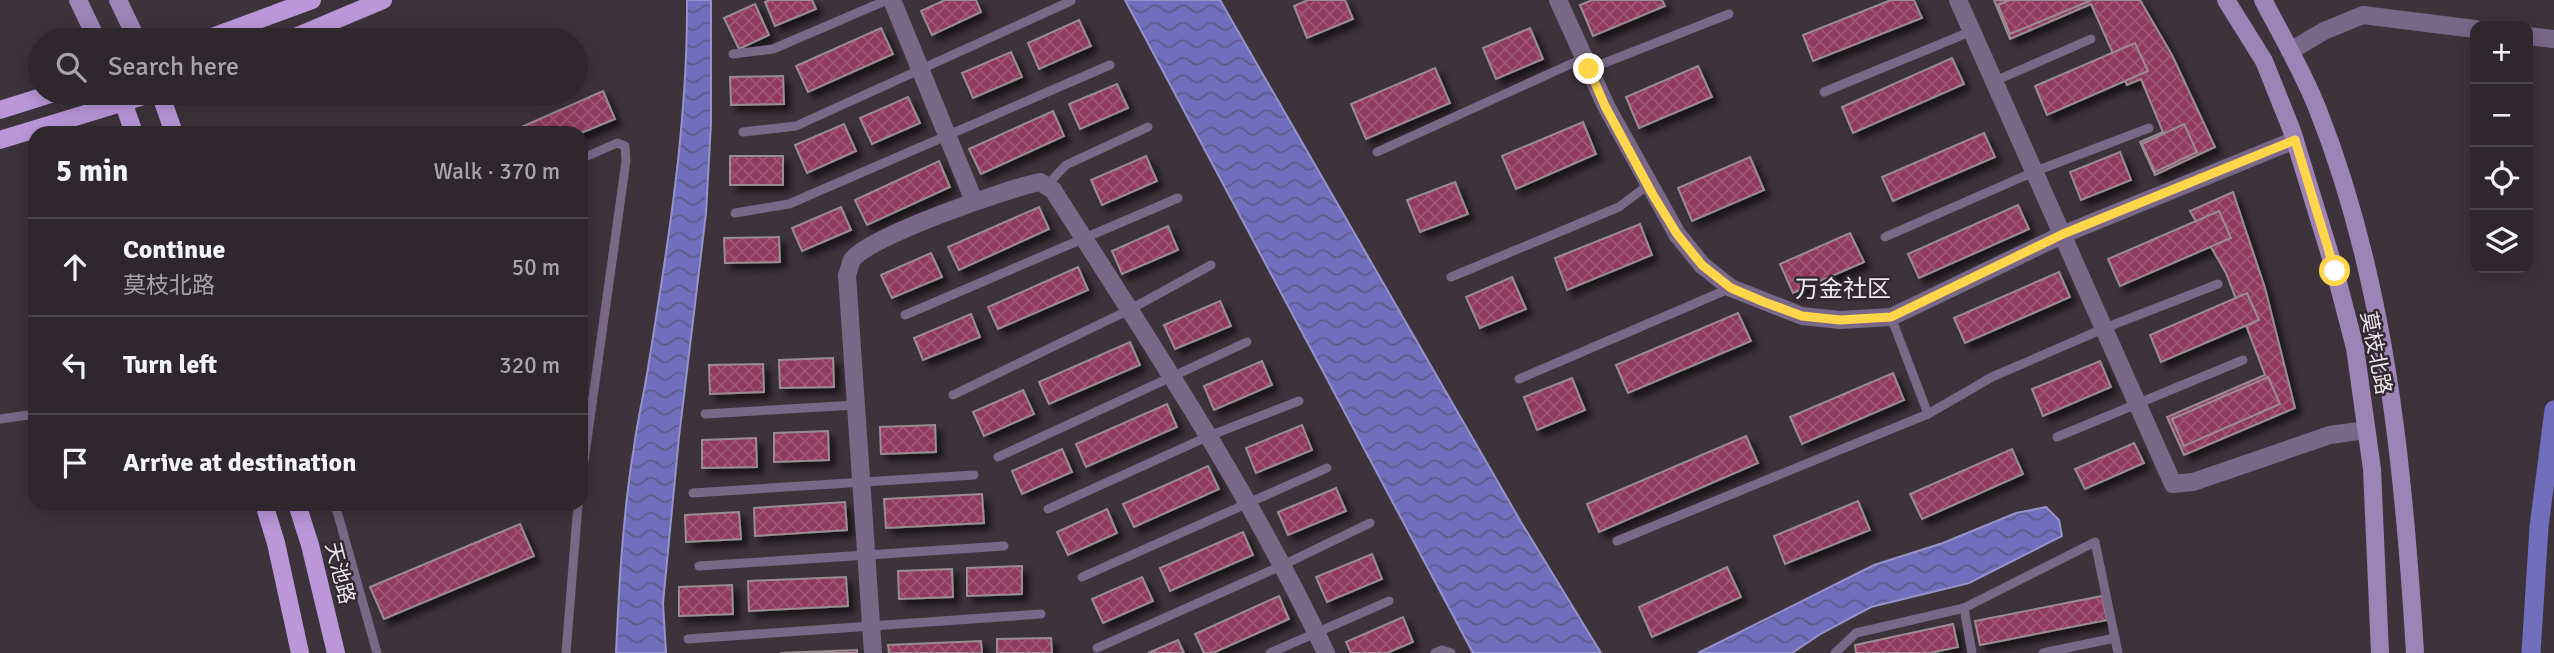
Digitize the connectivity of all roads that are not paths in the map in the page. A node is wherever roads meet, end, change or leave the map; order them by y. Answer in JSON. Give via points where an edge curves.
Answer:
{"nodes":[{"id":1,"x":78,"y":0,"type":"edge"},
{"id":2,"x":118,"y":0,"type":"edge"},
{"id":3,"x":312,"y":0,"type":"edge"},
{"id":4,"x":383,"y":0,"type":"edge"},
{"id":5,"x":887,"y":0,"type":"edge"},
{"id":6,"x":892,"y":0,"type":"edge"},
{"id":7,"x":1558,"y":0,"type":"edge"},
{"id":8,"x":1958,"y":0,"type":"edge"},
{"id":9,"x":2226,"y":0,"type":"edge"},
{"id":10,"x":2263,"y":0,"type":"edge"},
{"id":11,"x":1071,"y":1,"type":"edge"},
{"id":12,"x":1729,"y":14,"type":"dead end"},
{"id":13,"x":91,"y":28,"type":"edge"},
{"id":14,"x":131,"y":28,"type":"edge"},
{"id":15,"x":236,"y":28,"type":"edge"},
{"id":16,"x":316,"y":28,"type":"edge"},
{"id":17,"x":2470,"y":28,"type":"edge"},
{"id":18,"x":1972,"y":31,"type":"junction"},
{"id":19,"x":2533,"y":37,"type":"edge"},
{"id":20,"x":2091,"y":39,"type":"dead end"},
{"id":21,"x":2554,"y":39,"type":"edge"},
{"id":22,"x":2290,"y":51,"type":"junction"},
{"id":23,"x":733,"y":54,"type":"dead end"},
{"id":24,"x":1587,"y":63,"type":"junction"},
{"id":25,"x":1110,"y":65,"type":"dead end"},
{"id":26,"x":921,"y":71,"type":"junction"},
{"id":27,"x":1995,"y":81,"type":"junction"},
{"id":28,"x":1825,"y":92,"type":"dead end"},
{"id":29,"x":28,"y":101,"type":"edge"},
{"id":30,"x":101,"y":105,"type":"edge"},
{"id":31,"x":124,"y":105,"type":"edge"},
{"id":32,"x":164,"y":105,"type":"edge"},
{"id":33,"x":0,"y":110,"type":"edge"},
{"id":34,"x":40,"y":126,"type":"edge"},
{"id":35,"x":131,"y":126,"type":"edge"},
{"id":36,"x":172,"y":126,"type":"edge"},
{"id":37,"x":1148,"y":127,"type":"dead end"},
{"id":38,"x":2149,"y":128,"type":"dead end"},
{"id":39,"x":28,"y":130,"type":"edge"},
{"id":40,"x":743,"y":132,"type":"dead end"},
{"id":41,"x":947,"y":134,"type":"junction"},
{"id":42,"x":0,"y":140,"type":"edge"},
{"id":43,"x":2295,"y":140,"type":"junction"},
{"id":44,"x":1377,"y":152,"type":"dead end"},
{"id":45,"x":588,"y":156,"type":"edge"},
{"id":46,"x":2036,"y":171,"type":"junction"},
{"id":47,"x":1648,"y":185,"type":"junction"},
{"id":48,"x":1046,"y":186,"type":"junction"},
{"id":49,"x":1178,"y":198,"type":"dead end"},
{"id":50,"x":974,"y":201,"type":"junction"},
{"id":51,"x":735,"y":213,"type":"dead end"},
{"id":52,"x":2063,"y":234,"type":"junction"},
{"id":53,"x":1083,"y":237,"type":"junction"},
{"id":54,"x":1885,"y":237,"type":"dead end"},
{"id":55,"x":1211,"y":265,"type":"dead end"},
{"id":56,"x":1451,"y":277,"type":"dead end"},
{"id":57,"x":2218,"y":284,"type":"dead end"},
{"id":58,"x":1731,"y":288,"type":"junction"},
{"id":59,"x":1129,"y":310,"type":"junction"},
{"id":60,"x":905,"y":315,"type":"dead end"},
{"id":61,"x":1891,"y":317,"type":"junction"},
{"id":62,"x":2105,"y":328,"type":"junction"},
{"id":63,"x":1247,"y":342,"type":"dead end"},
{"id":64,"x":2243,"y":360,"type":"dead end"},
{"id":65,"x":1171,"y":377,"type":"junction"},
{"id":66,"x":1519,"y":379,"type":"dead end"},
{"id":67,"x":953,"y":395,"type":"dead end"},
{"id":68,"x":1299,"y":401,"type":"dead end"},
{"id":69,"x":2138,"y":403,"type":"junction"},
{"id":70,"x":856,"y":405,"type":"junction"},
{"id":71,"x":705,"y":414,"type":"dead end"},
{"id":72,"x":1928,"y":414,"type":"junction"},
{"id":73,"x":28,"y":415,"type":"edge"},
{"id":74,"x":0,"y":419,"type":"edge"},
{"id":75,"x":2366,"y":430,"type":"junction"},
{"id":76,"x":588,"y":433,"type":"edge"},
{"id":77,"x":1209,"y":436,"type":"junction"},
{"id":78,"x":2057,"y":437,"type":"dead end"},
{"id":79,"x":998,"y":457,"type":"dead end"},
{"id":80,"x":1327,"y":468,"type":"dead end"},
{"id":81,"x":974,"y":475,"type":"dead end"},
{"id":82,"x":861,"y":483,"type":"junction"},
{"id":83,"x":694,"y":494,"type":"dead end"},
{"id":84,"x":1246,"y":503,"type":"junction"},
{"id":85,"x":1048,"y":509,"type":"dead end"},
{"id":86,"x":266,"y":511,"type":"edge"},
{"id":87,"x":299,"y":511,"type":"edge"},
{"id":88,"x":337,"y":511,"type":"edge"},
{"id":89,"x":577,"y":511,"type":"edge"},
{"id":90,"x":1370,"y":523,"type":"dead end"},
{"id":91,"x":1617,"y":541,"type":"dead end"},
{"id":92,"x":1004,"y":546,"type":"dead end"},
{"id":93,"x":866,"y":555,"type":"junction"},
{"id":94,"x":699,"y":566,"type":"dead end"},
{"id":95,"x":1281,"y":566,"type":"junction"},
{"id":96,"x":1082,"y":577,"type":"dead end"},
{"id":97,"x":1390,"y":600,"type":"dead end"},
{"id":98,"x":1964,"y":608,"type":"junction"},
{"id":99,"x":1041,"y":614,"type":"dead end"},
{"id":100,"x":871,"y":624,"type":"junction"},
{"id":101,"x":1317,"y":633,"type":"junction"},
{"id":102,"x":2115,"y":638,"type":"junction"},
{"id":103,"x":688,"y":639,"type":"dead end"},
{"id":104,"x":1097,"y":648,"type":"dead end"},
{"id":105,"x":1838,"y":652,"type":"edge"},
{"id":106,"x":300,"y":653,"type":"edge"},
{"id":107,"x":336,"y":653,"type":"edge"},
{"id":108,"x":377,"y":653,"type":"edge"},
{"id":109,"x":566,"y":653,"type":"edge"},
{"id":110,"x":873,"y":653,"type":"edge"},
{"id":111,"x":1270,"y":653,"type":"edge"},
{"id":112,"x":1326,"y":653,"type":"edge"},
{"id":113,"x":1435,"y":653,"type":"edge"},
{"id":114,"x":1451,"y":653,"type":"edge"},
{"id":115,"x":1972,"y":653,"type":"edge"},
{"id":116,"x":2043,"y":653,"type":"edge"},
{"id":117,"x":2118,"y":653,"type":"edge"},
{"id":118,"x":2380,"y":653,"type":"edge"},
{"id":119,"x":2415,"y":653,"type":"edge"}],
"edges":[{"from":1,"to":13,"type":"street"},
{"from":2,"to":14,"type":"street"},
{"from":3,"to":15,"type":"main road"},
{"from":4,"to":16,"type":"main road"},
{"from":5,"to":23,"type":"lane","via":[[773,49]]},
{"from":6,"to":26,"type":"street"},
{"from":7,"to":24,"type":"street"},
{"from":8,"to":18,"type":"street"},
{"from":9,"to":43,"type":"street","name":"莫枝北路","via":[[2264,61]]},
{"from":10,"to":22,"type":"street","name":"莫枝北路"},
{"from":11,"to":26,"type":"lane"},
{"from":12,"to":24,"type":"lane"},
{"from":17,"to":22,"type":"street","via":[[2363,15]]},
{"from":18,"to":27,"type":"street"},
{"from":18,"to":28,"type":"lane"},
{"from":19,"to":21,"type":"street"},
{"from":20,"to":27,"type":"lane"},
{"from":22,"to":119,"type":"street","name":"莫枝北路","via":[[2318,110],[2345,189],[2386,359],[2400,452]]},
{"from":24,"to":44,"type":"lane"},
{"from":24,"to":47,"type":"street"},
{"from":25,"to":41,"type":"lane"},
{"from":26,"to":40,"type":"lane","via":[[796,126]]},
{"from":26,"to":41,"type":"street"},
{"from":27,"to":46,"type":"street"},
{"from":29,"to":33,"type":"main road"},
{"from":30,"to":34,"type":"main road"},
{"from":31,"to":35,"type":"main road"},
{"from":32,"to":36,"type":"main road"},
{"from":37,"to":48,"type":"lane","via":[[1066,165]]},
{"from":38,"to":46,"type":"lane"},
{"from":39,"to":42,"type":"main road"},
{"from":41,"to":50,"type":"street"},
{"from":41,"to":51,"type":"lane","via":[[789,204]]},
{"from":43,"to":52,"type":"street"},
{"from":43,"to":75,"type":"street","name":"莫枝北路","via":[[2354,348]]},
{"from":45,"to":76,"type":"lane","via":[[617,143],[625,146]]},
{"from":46,"to":52,"type":"street"},
{"from":46,"to":54,"type":"lane"},
{"from":47,"to":56,"type":"lane","via":[[1619,207]]},
{"from":47,"to":58,"type":"street","via":[[1677,234],[1702,265]]},
{"from":48,"to":50,"type":"street","via":[[1040,182]]},
{"from":48,"to":53,"type":"street"},
{"from":49,"to":53,"type":"lane"},
{"from":50,"to":70,"type":"street","via":[[884,239],[853,258],[847,275]]},
{"from":52,"to":61,"type":"street"},
{"from":52,"to":62,"type":"street"},
{"from":53,"to":59,"type":"street"},
{"from":53,"to":60,"type":"lane"},
{"from":55,"to":59,"type":"lane"},
{"from":57,"to":62,"type":"lane"},
{"from":58,"to":61,"type":"street","via":[[1802,316],[1840,320]]},
{"from":58,"to":66,"type":"lane"},
{"from":59,"to":65,"type":"street"},
{"from":59,"to":67,"type":"lane"},
{"from":61,"to":72,"type":"lane"},
{"from":62,"to":69,"type":"street"},
{"from":62,"to":72,"type":"lane","via":[[1992,377]]},
{"from":63,"to":65,"type":"lane"},
{"from":64,"to":69,"type":"lane"},
{"from":65,"to":77,"type":"street"},
{"from":65,"to":79,"type":"lane"},
{"from":68,"to":77,"type":"lane"},
{"from":69,"to":75,"type":"street","via":[[2173,484],[2193,482],[2330,435]]},
{"from":69,"to":78,"type":"lane"},
{"from":70,"to":71,"type":"lane"},
{"from":70,"to":82,"type":"street"},
{"from":72,"to":91,"type":"lane"},
{"from":73,"to":74,"type":"lane"},
{"from":75,"to":118,"type":"street","name":"莫枝北路","via":[[2377,536]]},
{"from":77,"to":84,"type":"street"},
{"from":77,"to":85,"type":"lane"},
{"from":80,"to":84,"type":"lane"},
{"from":81,"to":82,"type":"lane"},
{"from":82,"to":83,"type":"lane"},
{"from":82,"to":93,"type":"street"},
{"from":84,"to":95,"type":"street"},
{"from":84,"to":96,"type":"lane"},
{"from":86,"to":106,"type":"main road"},
{"from":87,"to":107,"type":"main road","name":"天池路"},
{"from":88,"to":108,"type":"lane"},
{"from":89,"to":109,"type":"lane"},
{"from":90,"to":95,"type":"lane"},
{"from":92,"to":93,"type":"lane"},
{"from":93,"to":94,"type":"lane"},
{"from":93,"to":100,"type":"street"},
{"from":95,"to":101,"type":"street"},
{"from":95,"to":104,"type":"lane"},
{"from":97,"to":101,"type":"lane"},
{"from":98,"to":102,"type":"lane","via":[[2095,541]]},
{"from":98,"to":105,"type":"lane","via":[[1856,633]]},
{"from":98,"to":115,"type":"lane"},
{"from":99,"to":100,"type":"lane"},
{"from":100,"to":103,"type":"lane"},
{"from":100,"to":110,"type":"street"},
{"from":101,"to":111,"type":"lane"},
{"from":101,"to":112,"type":"street"},
{"from":102,"to":116,"type":"lane"},
{"from":102,"to":117,"type":"lane"},
{"from":113,"to":114,"type":"lane"}]}
